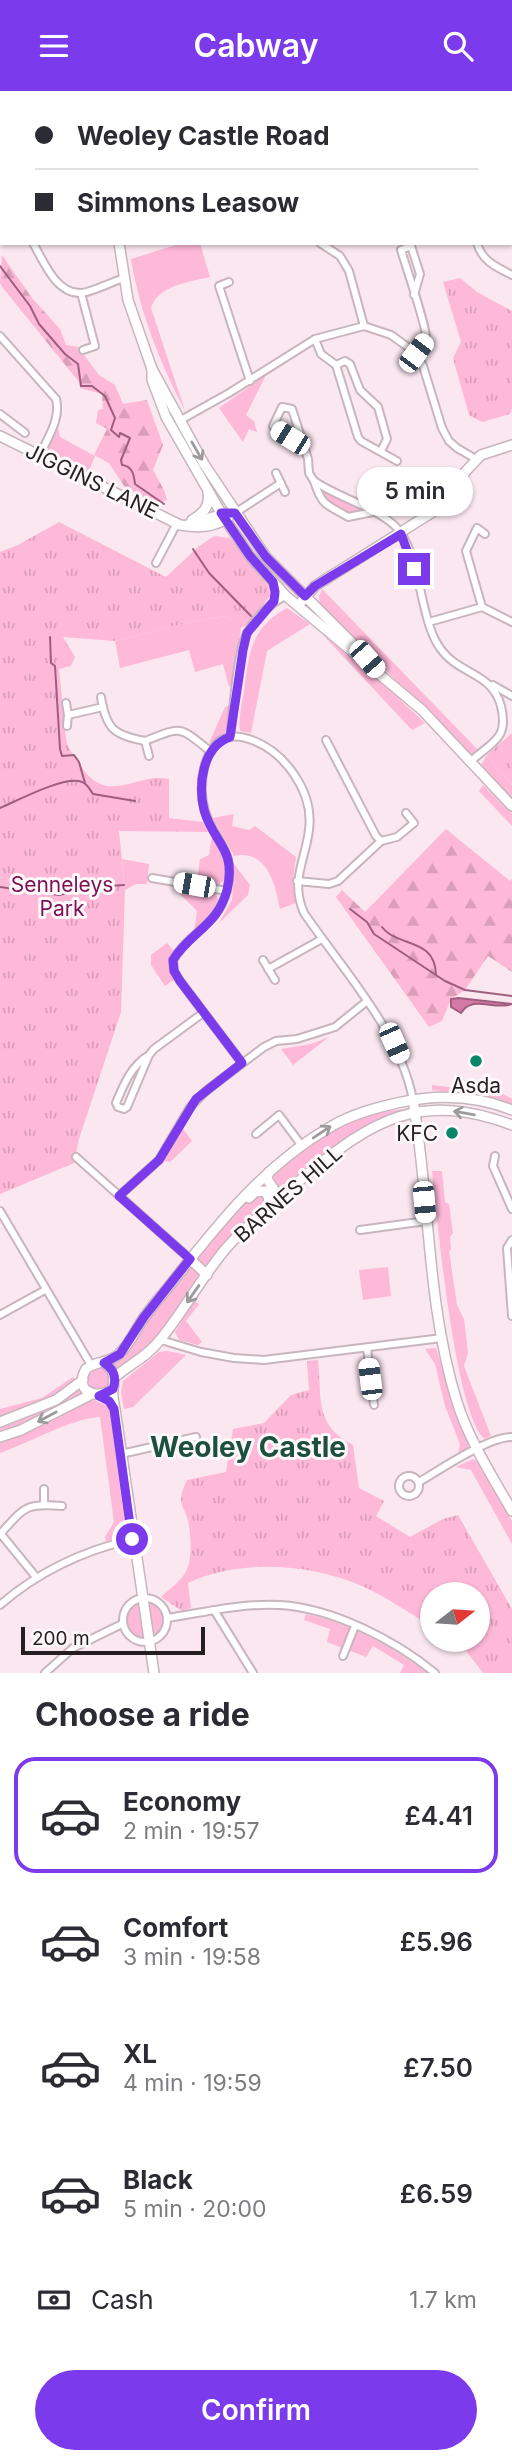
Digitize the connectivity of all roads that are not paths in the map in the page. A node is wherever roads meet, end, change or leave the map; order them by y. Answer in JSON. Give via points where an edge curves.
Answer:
{"nodes":[{"id":1,"x":34,"y":245,"type":"edge"},
{"id":2,"x":119,"y":245,"type":"edge"},
{"id":3,"x":323,"y":245,"type":"edge"},
{"id":4,"x":478,"y":245,"type":"edge"},
{"id":5,"x":512,"y":275,"type":"edge"},
{"id":6,"x":124,"y":278,"type":"junction"},
{"id":7,"x":229,"y":282,"type":"dead end"},
{"id":8,"x":81,"y":293,"type":"junction"},
{"id":9,"x":414,"y":295,"type":"junction"},
{"id":10,"x":364,"y":326,"type":"junction"},
{"id":11,"x":0,"y":336,"type":"edge"},
{"id":12,"x":315,"y":339,"type":"junction"},
{"id":13,"x":83,"y":350,"type":"dead end"},
{"id":14,"x":416,"y":353,"type":"junction"},
{"id":15,"x":336,"y":365,"type":"junction"},
{"id":16,"x":250,"y":380,"type":"junction"},
{"id":17,"x":0,"y":414,"type":"edge"},
{"id":18,"x":175,"y":423,"type":"junction"},
{"id":19,"x":26,"y":433,"type":"dead end"},
{"id":20,"x":0,"y":436,"type":"edge"},
{"id":21,"x":512,"y":445,"type":"edge"},
{"id":22,"x":303,"y":447,"type":"junction"},
{"id":23,"x":381,"y":451,"type":"junction"},
{"id":24,"x":40,"y":455,"type":"junction"},
{"id":25,"x":476,"y":459,"type":"junction"},
{"id":26,"x":397,"y":461,"type":"dead end"},
{"id":27,"x":276,"y":473,"type":"dead end"},
{"id":28,"x":314,"y":481,"type":"junction"},
{"id":29,"x":281,"y":483,"type":"junction"},
{"id":30,"x":207,"y":489,"type":"junction"},
{"id":31,"x":285,"y":492,"type":"dead end"},
{"id":32,"x":373,"y":512,"type":"junction"},
{"id":33,"x":235,"y":513,"type":"junction"},
{"id":34,"x":224,"y":516,"type":"junction"},
{"id":35,"x":181,"y":524,"type":"junction"},
{"id":36,"x":401,"y":534,"type":"junction"},
{"id":37,"x":485,"y":534,"type":"dead end"},
{"id":38,"x":156,"y":562,"type":"dead end"},
{"id":39,"x":273,"y":582,"type":"junction"},
{"id":40,"x":286,"y":596,"type":"junction"},
{"id":41,"x":305,"y":596,"type":"junction"},
{"id":42,"x":274,"y":601,"type":"junction"},
{"id":43,"x":482,"y":607,"type":"junction"},
{"id":44,"x":429,"y":622,"type":"junction"},
{"id":45,"x":512,"y":622,"type":"edge"},
{"id":46,"x":337,"y":638,"type":"junction"},
{"id":47,"x":379,"y":672,"type":"junction"},
{"id":48,"x":491,"y":684,"type":"junction"},
{"id":49,"x":512,"y":696,"type":"edge"},
{"id":50,"x":101,"y":697,"type":"dead end"},
{"id":51,"x":66,"y":703,"type":"dead end"},
{"id":52,"x":103,"y":707,"type":"junction"},
{"id":53,"x":68,"y":715,"type":"junction"},
{"id":54,"x":512,"y":724,"type":"edge"},
{"id":55,"x":67,"y":726,"type":"dead end"},
{"id":56,"x":502,"y":734,"type":"junction"},
{"id":57,"x":230,"y":737,"type":"junction"},
{"id":58,"x":326,"y":740,"type":"dead end"},
{"id":59,"x":145,"y":741,"type":"junction"},
{"id":60,"x":211,"y":752,"type":"junction"},
{"id":61,"x":149,"y":756,"type":"dead end"},
{"id":62,"x":471,"y":761,"type":"junction"},
{"id":63,"x":512,"y":806,"type":"edge"},
{"id":64,"x":406,"y":813,"type":"dead end"},
{"id":65,"x":381,"y":841,"type":"junction"},
{"id":66,"x":152,"y":878,"type":"dead end"},
{"id":67,"x":297,"y":881,"type":"junction"},
{"id":68,"x":227,"y":891,"type":"junction"},
{"id":69,"x":322,"y":939,"type":"junction"},
{"id":70,"x":263,"y":960,"type":"dead end"},
{"id":71,"x":268,"y":969,"type":"junction"},
{"id":72,"x":275,"y":980,"type":"dead end"},
{"id":73,"x":366,"y":1002,"type":"junction"},
{"id":74,"x":203,"y":1013,"type":"junction"},
{"id":75,"x":149,"y":1055,"type":"junction"},
{"id":76,"x":242,"y":1063,"type":"junction"},
{"id":77,"x":413,"y":1100,"type":"junction"},
{"id":78,"x":512,"y":1110,"type":"edge"},
{"id":79,"x":415,"y":1111,"type":"junction"},
{"id":80,"x":395,"y":1117,"type":"junction"},
{"id":81,"x":512,"y":1125,"type":"edge"},
{"id":82,"x":417,"y":1132,"type":"junction"},
{"id":83,"x":256,"y":1134,"type":"dead end"},
{"id":84,"x":302,"y":1146,"type":"junction"},
{"id":85,"x":495,"y":1156,"type":"dead end"},
{"id":86,"x":76,"y":1157,"type":"dead end"},
{"id":87,"x":269,"y":1173,"type":"junction"},
{"id":88,"x":285,"y":1193,"type":"junction"},
{"id":89,"x":119,"y":1196,"type":"junction"},
{"id":90,"x":236,"y":1205,"type":"junction"},
{"id":91,"x":269,"y":1206,"type":"junction"},
{"id":92,"x":512,"y":1209,"type":"edge"},
{"id":93,"x":0,"y":1211,"type":"edge"},
{"id":94,"x":0,"y":1220,"type":"edge"},
{"id":95,"x":426,"y":1221,"type":"junction"},
{"id":96,"x":7,"y":1224,"type":"junction"},
{"id":97,"x":359,"y":1230,"type":"dead end"},
{"id":98,"x":512,"y":1240,"type":"edge"},
{"id":99,"x":190,"y":1259,"type":"junction"},
{"id":100,"x":207,"y":1275,"type":"junction"},
{"id":101,"x":45,"y":1290,"type":"junction"},
{"id":102,"x":511,"y":1306,"type":"edge"},
{"id":103,"x":0,"y":1315,"type":"edge"},
{"id":104,"x":512,"y":1316,"type":"edge"},
{"id":105,"x":442,"y":1338,"type":"junction"},
{"id":106,"x":160,"y":1340,"type":"junction"},
{"id":107,"x":367,"y":1347,"type":"junction"},
{"id":108,"x":104,"y":1363,"type":"junction"},
{"id":109,"x":91,"y":1365,"type":"junction"},
{"id":110,"x":115,"y":1377,"type":"junction"},
{"id":111,"x":83,"y":1380,"type":"junction"},
{"id":112,"x":113,"y":1389,"type":"junction"},
{"id":113,"x":95,"y":1395,"type":"junction"},
{"id":114,"x":374,"y":1405,"type":"dead end"},
{"id":115,"x":114,"y":1409,"type":"junction"},
{"id":116,"x":0,"y":1422,"type":"edge"},
{"id":117,"x":0,"y":1437,"type":"edge"},
{"id":118,"x":196,"y":1437,"type":"dead end"},
{"id":119,"x":512,"y":1437,"type":"edge"},
{"id":120,"x":477,"y":1449,"type":"junction"},
{"id":121,"x":121,"y":1454,"type":"junction"},
{"id":122,"x":419,"y":1482,"type":"dead end"},
{"id":123,"x":44,"y":1489,"type":"dead end"},
{"id":124,"x":44,"y":1505,"type":"junction"},
{"id":125,"x":62,"y":1506,"type":"dead end"},
{"id":126,"x":512,"y":1511,"type":"edge"},
{"id":127,"x":1,"y":1533,"type":"edge"},
{"id":128,"x":132,"y":1539,"type":"junction"},
{"id":129,"x":36,"y":1577,"type":"junction"},
{"id":130,"x":142,"y":1599,"type":"junction"},
{"id":131,"x":0,"y":1605,"type":"edge"},
{"id":132,"x":214,"y":1610,"type":"junction"},
{"id":133,"x":169,"y":1618,"type":"junction"},
{"id":134,"x":122,"y":1625,"type":"junction"},
{"id":135,"x":355,"y":1626,"type":"junction"},
{"id":136,"x":149,"y":1642,"type":"junction"},
{"id":137,"x":344,"y":1656,"type":"dead end"},
{"id":138,"x":426,"y":1670,"type":"edge"},
{"id":139,"x":45,"y":1673,"type":"edge"},
{"id":140,"x":154,"y":1673,"type":"edge"},
{"id":141,"x":253,"y":1673,"type":"edge"},
{"id":142,"x":435,"y":1673,"type":"edge"}],
"edges":[{"from":1,"to":8,"type":"street","via":[[54,279]]},
{"from":2,"to":6,"type":"street"},
{"from":3,"to":10,"type":"street","via":[[341,256],[349,271]]},
{"from":4,"to":5,"type":"street","via":[[489,263]]},
{"from":6,"to":8,"type":"street"},
{"from":6,"to":18,"type":"street","via":[[140,339]]},
{"from":7,"to":16,"type":"street","via":[[219,286]]},
{"from":8,"to":13,"type":"street","via":[[95,346]]},
{"from":9,"to":9,"type":"street","via":[[401,250],[411,246],[420,274]]},
{"from":9,"to":14,"type":"street","via":[[426,332]]},
{"from":10,"to":12,"type":"street"},
{"from":10,"to":14,"type":"street","via":[[391,335]]},
{"from":11,"to":24,"type":"street","via":[[56,399],[57,417]]},
{"from":12,"to":15,"type":"street","via":[[321,354]]},
{"from":12,"to":16,"type":"street"},
{"from":14,"to":25,"type":"street","via":[[449,441]]},
{"from":15,"to":23,"type":"street","via":[[358,437]]},
{"from":15,"to":23,"type":"street","via":[[350,364],[360,390],[378,407],[387,439]]},
{"from":16,"to":18,"type":"street"},
{"from":17,"to":19,"type":"street","name":"JIGGINS LANE"},
{"from":18,"to":30,"type":"street"},
{"from":18,"to":33,"type":"street","one_way":true},
{"from":20,"to":24,"type":"street","name":"JIGGINS LANE"},
{"from":21,"to":25,"type":"street"},
{"from":22,"to":22,"type":"street","via":[[292,409],[282,407],[273,426]]},
{"from":22,"to":28,"type":"street"},
{"from":23,"to":26,"type":"street"},
{"from":24,"to":35,"type":"street","name":"JIGGINS LANE"},
{"from":25,"to":36,"type":"street","via":[[444,505]]},
{"from":27,"to":29,"type":"street"},
{"from":28,"to":32,"type":"street"},
{"from":28,"to":32,"type":"street","via":[[323,503],[348,517]]},
{"from":29,"to":31,"type":"street"},
{"from":29,"to":33,"type":"street"},
{"from":30,"to":34,"type":"street"},
{"from":30,"to":35,"type":"street","name":"JIGGINS LANE","via":[[204,512]]},
{"from":32,"to":36,"type":"street"},
{"from":33,"to":34,"type":"street","name":"JIGGINS LANE"},
{"from":33,"to":41,"type":"street","via":[[266,557]]},
{"from":34,"to":35,"type":"street","name":"JIGGINS LANE"},
{"from":34,"to":39,"type":"street"},
{"from":35,"to":38,"type":"street"},
{"from":36,"to":41,"type":"street"},
{"from":36,"to":44,"type":"street"},
{"from":37,"to":43,"type":"street","via":[[477,528],[466,551]]},
{"from":39,"to":40,"type":"street"},
{"from":39,"to":42,"type":"street"},
{"from":40,"to":42,"type":"street"},
{"from":40,"to":46,"type":"street"},
{"from":41,"to":46,"type":"street","via":[[302,602]]},
{"from":41,"to":47,"type":"street"},
{"from":42,"to":57,"type":"street","via":[[247,633]]},
{"from":43,"to":44,"type":"street"},
{"from":43,"to":45,"type":"street"},
{"from":44,"to":48,"type":"street","via":[[435,642],[453,664]]},
{"from":46,"to":47,"type":"street"},
{"from":47,"to":62,"type":"street"},
{"from":48,"to":49,"type":"street"},
{"from":48,"to":56,"type":"street","via":[[505,721]]},
{"from":50,"to":52,"type":"street"},
{"from":51,"to":53,"type":"street"},
{"from":52,"to":53,"type":"street"},
{"from":52,"to":59,"type":"street","via":[[117,733]]},
{"from":53,"to":55,"type":"street"},
{"from":54,"to":56,"type":"street"},
{"from":56,"to":62,"type":"street"},
{"from":57,"to":60,"type":"street"},
{"from":57,"to":67,"type":"street","via":[[269,748],[289,767],[304,792],[309,832]]},
{"from":58,"to":65,"type":"street"},
{"from":59,"to":60,"type":"street","via":[[183,730]]},
{"from":59,"to":61,"type":"street"},
{"from":60,"to":68,"type":"street","via":[[202,780],[204,809],[229,863]]},
{"from":62,"to":63,"type":"street"},
{"from":64,"to":65,"type":"street","via":[[414,823],[397,837]]},
{"from":65,"to":67,"type":"street","via":[[334,883]]},
{"from":66,"to":68,"type":"street"},
{"from":67,"to":69,"type":"street","via":[[300,904]]},
{"from":68,"to":74,"type":"street","via":[[210,923],[173,960],[174,971]]},
{"from":69,"to":71,"type":"street"},
{"from":69,"to":73,"type":"street"},
{"from":70,"to":71,"type":"street"},
{"from":71,"to":72,"type":"street"},
{"from":73,"to":76,"type":"street","via":[[335,1027],[276,1041]]},
{"from":73,"to":77,"type":"street","via":[[394,1043]]},
{"from":74,"to":75,"type":"street"},
{"from":74,"to":76,"type":"street"},
{"from":75,"to":75,"type":"street","via":[[127,1107],[118,1107],[136,1062]]},
{"from":76,"to":89,"type":"street","via":[[196,1099],[159,1160]]},
{"from":77,"to":78,"type":"street","name":"BARNES HILL","via":[[461,1097]]},
{"from":77,"to":79,"type":"street"},
{"from":84,"to":77,"type":"street","name":"BARNES HILL","one_way":true,"via":[[352,1116]]},
{"from":79,"to":80,"type":"street","name":"BARNES HILL"},
{"from":81,"to":79,"type":"street","name":"BARNES HILL","one_way":true,"via":[[462,1111]]},
{"from":79,"to":82,"type":"street"},
{"from":80,"to":82,"type":"street","via":[[405,1119]]},
{"from":80,"to":88,"type":"street","name":"BARNES HILL","via":[[351,1139]]},
{"from":82,"to":95,"type":"street"},
{"from":83,"to":84,"type":"street","via":[[279,1115]]},
{"from":84,"to":87,"type":"street","name":"BARNES HILL"},
{"from":85,"to":92,"type":"street","via":[[493,1166]]},
{"from":86,"to":89,"type":"street"},
{"from":87,"to":88,"type":"street","via":[[269,1184]]},
{"from":87,"to":90,"type":"street","name":"BARNES HILL"},
{"from":88,"to":91,"type":"street","name":"BARNES HILL"},
{"from":89,"to":99,"type":"street"},
{"from":90,"to":91,"type":"street","via":[[261,1190],[268,1196]]},
{"from":90,"to":99,"type":"street","name":"BARNES HILL"},
{"from":91,"to":100,"type":"street","name":"BARNES HILL"},
{"from":93,"to":96,"type":"street"},
{"from":94,"to":96,"type":"street"},
{"from":95,"to":97,"type":"street"},
{"from":95,"to":105,"type":"street"},
{"from":96,"to":101,"type":"street"},
{"from":98,"to":102,"type":"street","via":[[507,1248]]},
{"from":99,"to":100,"type":"street"},
{"from":99,"to":108,"type":"street","name":"BARNES HILL","via":[[120,1354]]},
{"from":100,"to":106,"type":"street","name":"BARNES HILL","one_way":true},
{"from":101,"to":103,"type":"street"},
{"from":101,"to":109,"type":"street"},
{"from":102,"to":104,"type":"street"},
{"from":105,"to":107,"type":"street"},
{"from":105,"to":120,"type":"street","via":[[457,1402]]},
{"from":106,"to":107,"type":"street","via":[[201,1352],[264,1360]]},
{"from":106,"to":110,"type":"street","name":"BARNES HILL"},
{"from":107,"to":114,"type":"street"},
{"from":108,"to":109,"type":"street"},
{"from":108,"to":110,"type":"street"},
{"from":109,"to":111,"type":"street"},
{"from":110,"to":112,"type":"street"},
{"from":111,"to":113,"type":"street"},
{"from":111,"to":116,"type":"street","via":[[56,1400]]},
{"from":112,"to":113,"type":"street"},
{"from":112,"to":115,"type":"street"},
{"from":113,"to":115,"type":"street"},
{"from":113,"to":117,"type":"street","one_way":true},
{"from":115,"to":121,"type":"street"},
{"from":118,"to":121,"type":"street"},
{"from":119,"to":120,"type":"street"},
{"from":120,"to":122,"type":"street"},
{"from":120,"to":126,"type":"street"},
{"from":121,"to":128,"type":"street"},
{"from":123,"to":124,"type":"street"},
{"from":124,"to":125,"type":"street"},
{"from":124,"to":127,"type":"street","via":[[27,1507]]},
{"from":127,"to":129,"type":"street"},
{"from":128,"to":129,"type":"street","via":[[84,1553]]},
{"from":128,"to":130,"type":"street"},
{"from":129,"to":131,"type":"street"},
{"from":130,"to":133,"type":"street","via":[[156,1600]]},
{"from":130,"to":134,"type":"street","via":[[127,1608]]},
{"from":130,"to":136,"type":"street"},
{"from":132,"to":133,"type":"street"},
{"from":132,"to":135,"type":"street","via":[[282,1605]]},
{"from":132,"to":141,"type":"street"},
{"from":133,"to":136,"type":"street","via":[[163,1634]]},
{"from":134,"to":136,"type":"street","via":[[134,1639]]},
{"from":134,"to":139,"type":"street","via":[[73,1648]]},
{"from":135,"to":137,"type":"street"},
{"from":135,"to":138,"type":"street","via":[[394,1645]]},
{"from":136,"to":140,"type":"street"},
{"from":138,"to":142,"type":"street"}]}
